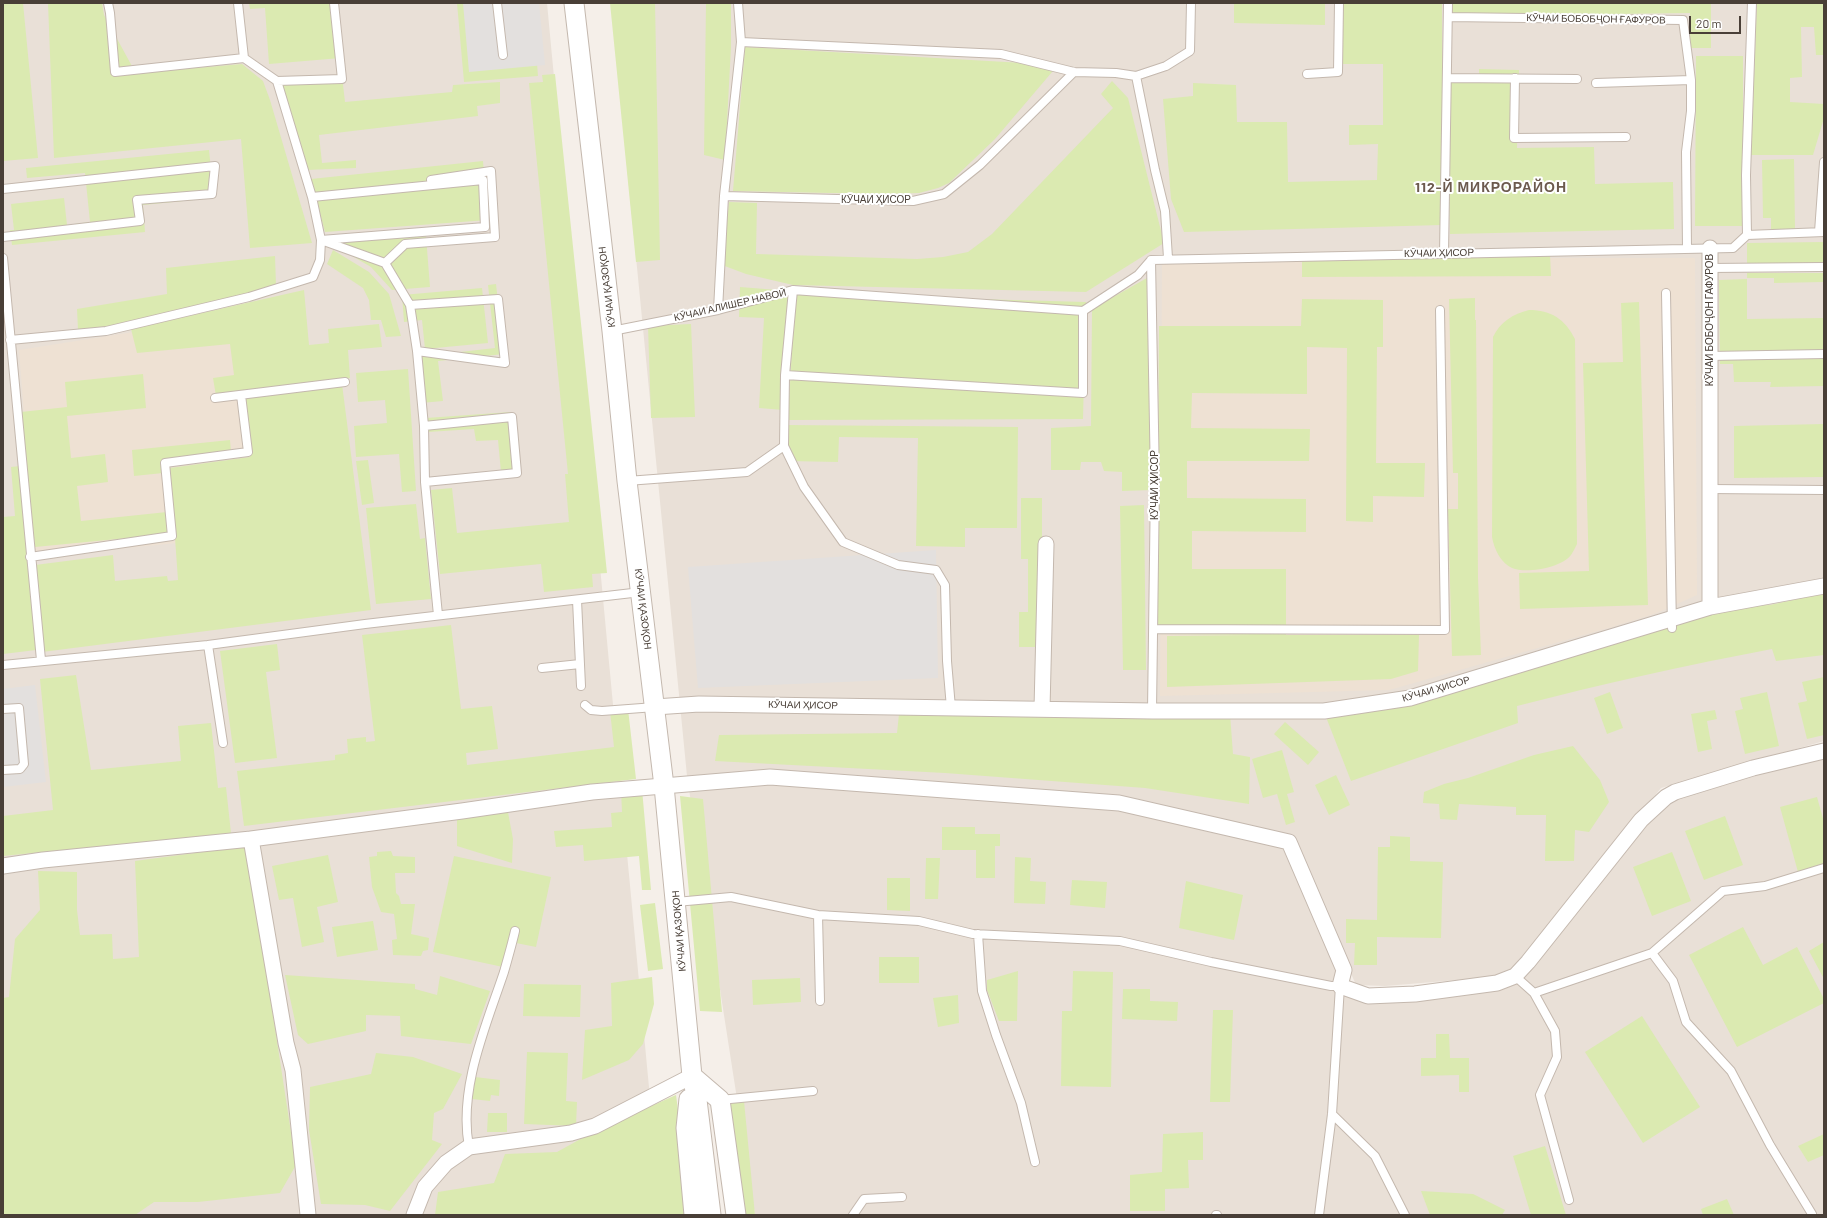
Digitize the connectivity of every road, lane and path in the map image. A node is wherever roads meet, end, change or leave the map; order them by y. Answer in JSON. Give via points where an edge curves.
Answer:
{"nodes":[{"id":1,"x":108,"y":3,"type":"edge"},
{"id":2,"x":238,"y":3,"type":"edge"},
{"id":3,"x":334,"y":3,"type":"edge"},
{"id":4,"x":497,"y":3,"type":"edge"},
{"id":5,"x":574,"y":3,"type":"edge"},
{"id":6,"x":738,"y":3,"type":"edge"},
{"id":7,"x":1191,"y":3,"type":"edge"},
{"id":8,"x":1339,"y":3,"type":"edge"},
{"id":9,"x":1448,"y":3,"type":"edge"},
{"id":10,"x":1752,"y":3,"type":"edge"},
{"id":11,"x":1448,"y":17,"type":"junction"},
{"id":12,"x":741,"y":42,"type":"junction"},
{"id":13,"x":503,"y":55,"type":"dead end"},
{"id":14,"x":244,"y":58,"type":"junction"},
{"id":15,"x":1074,"y":72,"type":"junction"},
{"id":16,"x":1307,"y":74,"type":"dead end"},
{"id":17,"x":1136,"y":76,"type":"junction"},
{"id":18,"x":1447,"y":78,"type":"junction"},
{"id":19,"x":1515,"y":78,"type":"junction"},
{"id":20,"x":1577,"y":79,"type":"dead end"},
{"id":21,"x":1691,"y":80,"type":"junction"},
{"id":22,"x":277,"y":81,"type":"junction"},
{"id":23,"x":1596,"y":83,"type":"dead end"},
{"id":24,"x":1626,"y":137,"type":"dead end"},
{"id":25,"x":1824,"y":162,"type":"edge"},
{"id":26,"x":3,"y":189,"type":"edge"},
{"id":27,"x":724,"y":196,"type":"junction"},
{"id":28,"x":312,"y":197,"type":"junction"},
{"id":29,"x":1821,"y":232,"type":"edge"},
{"id":30,"x":1747,"y":235,"type":"junction"},
{"id":31,"x":3,"y":237,"type":"edge"},
{"id":32,"x":321,"y":240,"type":"junction"},
{"id":33,"x":1687,"y":248,"type":"junction"},
{"id":34,"x":1710,"y":248,"type":"junction"},
{"id":35,"x":1444,"y":253,"type":"junction"},
{"id":36,"x":3,"y":258,"type":"edge"},
{"id":37,"x":1168,"y":258,"type":"junction"},
{"id":38,"x":1151,"y":260,"type":"junction"},
{"id":39,"x":385,"y":263,"type":"junction"},
{"id":40,"x":1824,"y":267,"type":"edge"},
{"id":41,"x":1710,"y":268,"type":"junction"},
{"id":42,"x":793,"y":290,"type":"junction"},
{"id":43,"x":1666,"y":293,"type":"dead end"},
{"id":44,"x":410,"y":305,"type":"junction"},
{"id":45,"x":718,"y":310,"type":"junction"},
{"id":46,"x":1440,"y":310,"type":"dead end"},
{"id":47,"x":1083,"y":312,"type":"junction"},
{"id":48,"x":612,"y":330,"type":"junction"},
{"id":49,"x":10,"y":340,"type":"junction"},
{"id":50,"x":417,"y":351,"type":"junction"},
{"id":51,"x":1824,"y":354,"type":"edge"},
{"id":52,"x":1710,"y":356,"type":"junction"},
{"id":53,"x":785,"y":375,"type":"junction"},
{"id":54,"x":345,"y":382,"type":"dead end"},
{"id":55,"x":241,"y":394,"type":"junction"},
{"id":56,"x":215,"y":398,"type":"dead end"},
{"id":57,"x":424,"y":426,"type":"junction"},
{"id":58,"x":784,"y":446,"type":"junction"},
{"id":59,"x":627,"y":481,"type":"junction"},
{"id":60,"x":425,"y":482,"type":"junction"},
{"id":61,"x":1710,"y":489,"type":"junction"},
{"id":62,"x":1824,"y":490,"type":"edge"},
{"id":63,"x":1046,"y":544,"type":"dead end"},
{"id":64,"x":30,"y":558,"type":"junction"},
{"id":65,"x":1824,"y":586,"type":"edge"},
{"id":66,"x":641,"y":592,"type":"junction"},
{"id":67,"x":577,"y":600,"type":"junction"},
{"id":68,"x":1710,"y":607,"type":"junction"},
{"id":69,"x":438,"y":615,"type":"junction"},
{"id":70,"x":1672,"y":628,"type":"dead end"},
{"id":71,"x":1154,"y":629,"type":"junction"},
{"id":72,"x":208,"y":645,"type":"junction"},
{"id":73,"x":41,"y":660,"type":"junction"},
{"id":74,"x":580,"y":664,"type":"junction"},
{"id":75,"x":3,"y":665,"type":"edge"},
{"id":76,"x":542,"y":668,"type":"dead end"},
{"id":77,"x":582,"y":686,"type":"dead end"},
{"id":78,"x":585,"y":704,"type":"dead end"},
{"id":79,"x":656,"y":707,"type":"junction"},
{"id":80,"x":951,"y":708,"type":"junction"},
{"id":81,"x":3,"y":709,"type":"edge"},
{"id":82,"x":1042,"y":709,"type":"junction"},
{"id":83,"x":1152,"y":711,"type":"junction"},
{"id":84,"x":223,"y":744,"type":"dead end"},
{"id":85,"x":1824,"y":751,"type":"edge"},
{"id":86,"x":3,"y":770,"type":"edge"},
{"id":87,"x":664,"y":786,"type":"junction"},
{"id":88,"x":251,"y":840,"type":"junction"},
{"id":89,"x":3,"y":866,"type":"edge"},
{"id":90,"x":1824,"y":868,"type":"edge"},
{"id":91,"x":676,"y":902,"type":"junction"},
{"id":92,"x":818,"y":915,"type":"junction"},
{"id":93,"x":515,"y":931,"type":"dead end"},
{"id":94,"x":978,"y":934,"type":"junction"},
{"id":95,"x":1652,"y":953,"type":"junction"},
{"id":96,"x":1515,"y":976,"type":"junction"},
{"id":97,"x":1340,"y":986,"type":"junction"},
{"id":98,"x":1534,"y":994,"type":"junction"},
{"id":99,"x":820,"y":1001,"type":"dead end"},
{"id":100,"x":692,"y":1076,"type":"junction"},
{"id":101,"x":813,"y":1091,"type":"dead end"},
{"id":102,"x":720,"y":1100,"type":"junction"},
{"id":103,"x":1332,"y":1114,"type":"junction"},
{"id":104,"x":469,"y":1147,"type":"junction"},
{"id":105,"x":1035,"y":1162,"type":"dead end"},
{"id":106,"x":902,"y":1197,"type":"dead end"},
{"id":107,"x":1569,"y":1200,"type":"dead end"},
{"id":108,"x":1812,"y":1214,"type":"dead end"},
{"id":109,"x":308,"y":1215,"type":"edge"},
{"id":110,"x":414,"y":1215,"type":"edge"},
{"id":111,"x":694,"y":1215,"type":"edge"},
{"id":112,"x":711,"y":1215,"type":"edge"},
{"id":113,"x":736,"y":1215,"type":"edge"},
{"id":114,"x":853,"y":1215,"type":"edge"},
{"id":115,"x":1319,"y":1215,"type":"edge"},
{"id":116,"x":1405,"y":1215,"type":"edge"}],
"edges":[{"from":1,"to":14,"type":"lane","via":[[115,72]]},
{"from":2,"to":14,"type":"lane"},
{"from":3,"to":22,"type":"lane","via":[[342,79]]},
{"from":4,"to":13,"type":"lane"},
{"from":5,"to":48,"type":"street","name":"КӮЧАИ ҚАЗОҚОН"},
{"from":6,"to":12,"type":"lane"},
{"from":7,"to":17,"type":"lane","via":[[1190,51],[1166,66]]},
{"from":8,"to":16,"type":"lane","via":[[1338,72]]},
{"from":9,"to":11,"type":"lane"},
{"from":10,"to":30,"type":"lane","via":[[1746,175]]},
{"from":11,"to":18,"type":"lane"},
{"from":11,"to":21,"type":"lane","name":"КӮЧАИ БОБОБҶОН ҒАФУРОВ","via":[[1683,20]]},
{"from":12,"to":15,"type":"lane","via":[[1001,54]]},
{"from":12,"to":27,"type":"lane"},
{"from":14,"to":22,"type":"lane"},
{"from":15,"to":17,"type":"lane"},
{"from":15,"to":27,"type":"lane","name":"КӮЧАИ ҲИСОР","via":[[980,165],[944,194],[913,201]]},
{"from":17,"to":37,"type":"lane","via":[[1165,211]]},
{"from":18,"to":19,"type":"lane"},
{"from":18,"to":35,"type":"lane"},
{"from":19,"to":20,"type":"lane"},
{"from":19,"to":24,"type":"lane","via":[[1514,138]]},
{"from":21,"to":23,"type":"lane"},
{"from":21,"to":33,"type":"lane","name":"КӮЧАИ БОБОБҶОН ҒАФУРОВ","via":[[1691,111],[1686,152]]},
{"from":22,"to":28,"type":"lane"},
{"from":25,"to":29,"type":"lane"},
{"from":26,"to":31,"type":"lane","via":[[215,166],[212,194],[136,200],[140,221]]},
{"from":27,"to":45,"type":"lane"},
{"from":28,"to":32,"type":"lane"},
{"from":28,"to":32,"type":"lane","via":[[483,180],[485,227]]},
{"from":28,"to":39,"type":"lane","via":[[491,171],[495,237],[405,244]]},
{"from":29,"to":30,"type":"lane"},
{"from":30,"to":34,"type":"lane","name":"КӮЧАИ БОБОҶОН ГАФУРОВ","via":[[1733,248]]},
{"from":32,"to":39,"type":"lane"},
{"from":32,"to":49,"type":"lane","via":[[320,260],[313,277],[249,296],[106,331]]},
{"from":33,"to":34,"type":"lane","name":"КӮЧАИ ҲИСОР"},
{"from":33,"to":35,"type":"lane","name":"КӮЧАИ ҲИСОР"},
{"from":34,"to":41,"type":"street","name":"КӮЧАИ БОБОҶОН ГАФУРОВ"},
{"from":35,"to":37,"type":"lane","name":"КӮЧАИ ҲИСОР"},
{"from":36,"to":49,"type":"lane"},
{"from":37,"to":38,"type":"lane","name":"КӮЧАИ ҲИСОР"},
{"from":38,"to":47,"type":"lane","via":[[1138,275]]},
{"from":38,"to":71,"type":"lane","name":"КӮЧАИ ҲИСОР","via":[[1155,482]]},
{"from":39,"to":44,"type":"lane"},
{"from":40,"to":41,"type":"lane"},
{"from":41,"to":52,"type":"street","name":"КӮЧАИ БОБОҶОН ГАФУРОВ"},
{"from":42,"to":45,"type":"lane","name":"КӮЧАИ АЛИШЕР НАВОӢ"},
{"from":42,"to":47,"type":"lane"},
{"from":42,"to":53,"type":"lane","name":"КӮЧАИ АЛИШЕР НАВОӢ"},
{"from":43,"to":70,"type":"lane"},
{"from":44,"to":50,"type":"lane"},
{"from":44,"to":50,"type":"lane","via":[[498,299],[505,363]]},
{"from":45,"to":48,"type":"lane","name":"КӮЧАИ АЛИШЕР НАВОӢ"},
{"from":46,"to":71,"type":"lane","via":[[1445,630]]},
{"from":47,"to":53,"type":"lane","via":[[1083,392]]},
{"from":48,"to":59,"type":"street","name":"КӮЧАИ ҚАЗОҚОН"},
{"from":49,"to":64,"type":"lane"},
{"from":50,"to":57,"type":"lane"},
{"from":51,"to":52,"type":"lane"},
{"from":52,"to":61,"type":"street","name":"КӮЧАИ БОБОҶОН ГАФУРОВ"},
{"from":53,"to":58,"type":"lane","name":"КӮЧАИ АЛИШЕР НАВОӢ"},
{"from":54,"to":55,"type":"lane"},
{"from":55,"to":56,"type":"lane"},
{"from":55,"to":64,"type":"lane","via":[[248,452],[166,463],[172,536]]},
{"from":57,"to":60,"type":"lane"},
{"from":57,"to":60,"type":"lane","via":[[512,417],[517,473]]},
{"from":58,"to":59,"type":"lane","via":[[747,472]]},
{"from":58,"to":80,"type":"lane","via":[[804,487],[843,542],[898,565],[936,570],[945,585]]},
{"from":59,"to":66,"type":"street","name":"КӮЧАИ ҚАЗОҚОН"},
{"from":60,"to":69,"type":"lane"},
{"from":61,"to":62,"type":"lane"},
{"from":61,"to":68,"type":"street","name":"КӮЧАИ БОБОҶОН ГАФУРОВ"},
{"from":63,"to":82,"type":"street"},
{"from":64,"to":73,"type":"lane"},
{"from":65,"to":68,"type":"street"},
{"from":66,"to":67,"type":"lane"},
{"from":66,"to":79,"type":"street","name":"КӮЧАИ ҚАЗОҚОН"},
{"from":67,"to":69,"type":"lane"},
{"from":67,"to":74,"type":"lane"},
{"from":68,"to":83,"type":"street","name":"КӮЧАИ ҲИСОР","via":[[1410,698],[1324,711]]},
{"from":69,"to":72,"type":"lane"},
{"from":71,"to":83,"type":"lane","name":"КӮЧАИ ҲИСОР"},
{"from":72,"to":73,"type":"lane"},
{"from":72,"to":84,"type":"lane"},
{"from":73,"to":75,"type":"lane"},
{"from":74,"to":76,"type":"lane"},
{"from":74,"to":77,"type":"lane"},
{"from":78,"to":79,"type":"lane","via":[[591,710],[602,711]]},
{"from":79,"to":80,"type":"street","name":"КӮЧАИ ҲИСОР","via":[[699,704]]},
{"from":79,"to":87,"type":"street","name":"КӮЧАИ ҚАЗОҚОН"},
{"from":80,"to":82,"type":"street","name":"КӮЧАИ ҲИСОР"},
{"from":81,"to":86,"type":"lane","via":[[19,708],[24,764],[20,769]]},
{"from":82,"to":83,"type":"street","name":"КӮЧАИ ҲИСОР"},
{"from":85,"to":96,"type":"street","via":[[1753,768],[1666,797],[1641,820]]},
{"from":87,"to":88,"type":"street","via":[[592,792]]},
{"from":87,"to":91,"type":"street","name":"КӮЧАИ ҚАЗОҚОН"},
{"from":87,"to":97,"type":"street","via":[[770,777],[1119,803],[1289,842],[1344,970]]},
{"from":88,"to":89,"type":"street"},
{"from":88,"to":109,"type":"street","via":[[293,1070]]},
{"from":90,"to":95,"type":"lane","via":[[1765,886],[1723,890]]},
{"from":91,"to":92,"type":"lane","via":[[731,897]]},
{"from":91,"to":100,"type":"street","name":"КӮЧАИ ҚАЗОҚОН"},
{"from":92,"to":94,"type":"lane","via":[[919,920]]},
{"from":92,"to":99,"type":"lane"},
{"from":93,"to":104,"type":"lane","via":[[504,972],[484,1028],[468,1093],[466,1134]]},
{"from":94,"to":97,"type":"lane","via":[[1120,941],[1211,962]]},
{"from":94,"to":105,"type":"lane","via":[[982,991],[1021,1103]]},
{"from":95,"to":98,"type":"lane"},
{"from":95,"to":108,"type":"lane","via":[[1673,981],[1686,1022],[1731,1071],[1770,1145]]},
{"from":96,"to":97,"type":"street","via":[[1497,983],[1415,994],[1368,996]]},
{"from":96,"to":98,"type":"lane"},
{"from":97,"to":103,"type":"lane"},
{"from":98,"to":107,"type":"lane","via":[[1555,1031],[1557,1057],[1540,1095]]},
{"from":100,"to":102,"type":"street"},
{"from":100,"to":104,"type":"street","via":[[595,1126],[577,1132]]},
{"from":100,"to":111,"type":"street","via":[[686,1128]]},
{"from":100,"to":112,"type":"street","name":"КӮЧАИ ҚАЗОҚОН"},
{"from":101,"to":102,"type":"lane"},
{"from":102,"to":113,"type":"street"},
{"from":103,"to":115,"type":"lane"},
{"from":103,"to":116,"type":"lane","via":[[1375,1156]]},
{"from":104,"to":110,"type":"street","via":[[446,1163],[425,1187]]},
{"from":106,"to":114,"type":"lane","via":[[864,1199]]}]}
